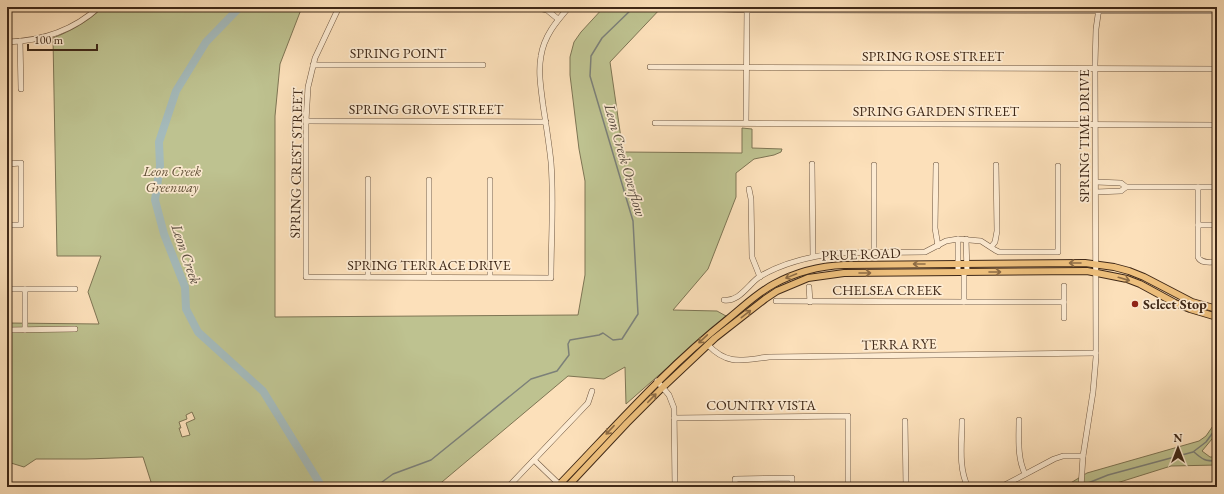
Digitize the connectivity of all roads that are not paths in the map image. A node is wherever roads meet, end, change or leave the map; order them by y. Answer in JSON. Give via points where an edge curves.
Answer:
{"nodes":[{"id":1,"x":99,"y":7,"type":"edge"},
{"id":2,"x":339,"y":7,"type":"edge"},
{"id":3,"x":358,"y":7,"type":"edge"},
{"id":4,"x":569,"y":7,"type":"edge"},
{"id":5,"x":708,"y":7,"type":"edge"},
{"id":6,"x":747,"y":8,"type":"edge"},
{"id":7,"x":1099,"y":9,"type":"edge"},
{"id":8,"x":1217,"y":11,"type":"edge"},
{"id":9,"x":558,"y":19,"type":"junction"},
{"id":10,"x":20,"y":41,"type":"junction"},
{"id":11,"x":7,"y":42,"type":"edge"},
{"id":12,"x":313,"y":65,"type":"junction"},
{"id":13,"x":483,"y":66,"type":"dead end"},
{"id":14,"x":650,"y":67,"type":"dead end"},
{"id":15,"x":747,"y":68,"type":"junction"},
{"id":16,"x":1095,"y":69,"type":"junction"},
{"id":17,"x":1217,"y":70,"type":"edge"},
{"id":18,"x":21,"y":88,"type":"dead end"},
{"id":19,"x":306,"y":121,"type":"junction"},
{"id":20,"x":546,"y":122,"type":"junction"},
{"id":21,"x":655,"y":123,"type":"dead end"},
{"id":22,"x":746,"y":123,"type":"junction"},
{"id":23,"x":1095,"y":124,"type":"junction"},
{"id":24,"x":1217,"y":124,"type":"edge"},
{"id":25,"x":7,"y":164,"type":"edge"},
{"id":26,"x":812,"y":164,"type":"dead end"},
{"id":27,"x":874,"y":165,"type":"dead end"},
{"id":28,"x":936,"y":165,"type":"dead end"},
{"id":29,"x":996,"y":165,"type":"dead end"},
{"id":30,"x":1058,"y":166,"type":"dead end"},
{"id":31,"x":368,"y":179,"type":"dead end"},
{"id":32,"x":429,"y":180,"type":"dead end"},
{"id":33,"x":490,"y":180,"type":"dead end"},
{"id":34,"x":1096,"y":182,"type":"junction"},
{"id":35,"x":1113,"y":182,"type":"junction"},
{"id":36,"x":1126,"y":187,"type":"junction"},
{"id":37,"x":1198,"y":187,"type":"junction"},
{"id":38,"x":1217,"y":187,"type":"edge"},
{"id":39,"x":749,"y":189,"type":"dead end"},
{"id":40,"x":1096,"y":192,"type":"junction"},
{"id":41,"x":1113,"y":192,"type":"junction"},
{"id":42,"x":7,"y":225,"type":"edge"},
{"id":43,"x":1198,"y":225,"type":"junction"},
{"id":44,"x":1217,"y":225,"type":"edge"},
{"id":45,"x":958,"y":239,"type":"junction"},
{"id":46,"x":966,"y":239,"type":"junction"},
{"id":47,"x":938,"y":246,"type":"junction"},
{"id":48,"x":991,"y":247,"type":"junction"},
{"id":49,"x":958,"y":252,"type":"junction"},
{"id":50,"x":966,"y":252,"type":"junction"},
{"id":51,"x":874,"y":253,"type":"junction"},
{"id":52,"x":813,"y":256,"type":"junction"},
{"id":53,"x":1217,"y":262,"type":"edge"},
{"id":54,"x":958,"y":264,"type":"junction"},
{"id":55,"x":966,"y":264,"type":"junction"},
{"id":56,"x":1095,"y":264,"type":"junction"},
{"id":57,"x":835,"y":265,"type":"junction"},
{"id":58,"x":963,"y":272,"type":"junction"},
{"id":59,"x":1095,"y":272,"type":"junction"},
{"id":60,"x":836,"y":273,"type":"junction"},
{"id":61,"x":306,"y":277,"type":"joint"},
{"id":62,"x":368,"y":277,"type":"junction"},
{"id":63,"x":429,"y":277,"type":"junction"},
{"id":64,"x":490,"y":277,"type":"junction"},
{"id":65,"x":760,"y":277,"type":"junction"},
{"id":66,"x":1064,"y":286,"type":"dead end"},
{"id":67,"x":809,"y":287,"type":"dead end"},
{"id":68,"x":7,"y":289,"type":"edge"},
{"id":69,"x":26,"y":289,"type":"junction"},
{"id":70,"x":75,"y":289,"type":"dead end"},
{"id":71,"x":724,"y":300,"type":"dead end"},
{"id":72,"x":776,"y":301,"type":"dead end"},
{"id":73,"x":810,"y":302,"type":"junction"},
{"id":74,"x":964,"y":302,"type":"junction"},
{"id":75,"x":1064,"y":302,"type":"junction"},
{"id":76,"x":1217,"y":309,"type":"edge"},
{"id":77,"x":1216,"y":316,"type":"edge"},
{"id":78,"x":1064,"y":318,"type":"dead end"},
{"id":79,"x":75,"y":329,"type":"dead end"},
{"id":80,"x":7,"y":330,"type":"edge"},
{"id":81,"x":25,"y":330,"type":"junction"},
{"id":82,"x":708,"y":346,"type":"junction"},
{"id":83,"x":1096,"y":353,"type":"junction"},
{"id":84,"x":658,"y":381,"type":"junction"},
{"id":85,"x":663,"y":387,"type":"junction"},
{"id":86,"x":592,"y":391,"type":"dead end"},
{"id":87,"x":674,"y":418,"type":"junction"},
{"id":88,"x":1019,"y":420,"type":"dead end"},
{"id":89,"x":905,"y":421,"type":"dead end"},
{"id":90,"x":962,"y":421,"type":"dead end"},
{"id":91,"x":1082,"y":456,"type":"junction"},
{"id":92,"x":534,"y":460,"type":"junction"},
{"id":93,"x":1025,"y":474,"type":"junction"},
{"id":94,"x":559,"y":486,"type":"edge"},
{"id":95,"x":508,"y":487,"type":"edge"},
{"id":96,"x":567,"y":487,"type":"edge"},
{"id":97,"x":675,"y":487,"type":"edge"},
{"id":98,"x":735,"y":487,"type":"edge"},
{"id":99,"x":792,"y":487,"type":"edge"},
{"id":100,"x":848,"y":487,"type":"edge"},
{"id":101,"x":906,"y":487,"type":"edge"},
{"id":102,"x":968,"y":487,"type":"edge"},
{"id":103,"x":1001,"y":487,"type":"edge"},
{"id":104,"x":1081,"y":487,"type":"edge"}],
"edges":[{"from":1,"to":10,"type":"street","via":[[60,32]]},
{"from":2,"to":12,"type":"street","name":"SPRING CREST STREET"},
{"from":3,"to":9,"type":"street","via":[[538,8],[547,10]]},
{"from":4,"to":9,"type":"street"},
{"from":5,"to":6,"type":"street"},
{"from":6,"to":7,"type":"street"},
{"from":6,"to":15,"type":"street"},
{"from":7,"to":8,"type":"street"},
{"from":7,"to":16,"type":"street","name":"SPRING TIME DRIVE"},
{"from":9,"to":20,"type":"street","via":[[547,36],[539,73]]},
{"from":10,"to":11,"type":"street"},
{"from":10,"to":18,"type":"street"},
{"from":12,"to":13,"type":"street","name":"SPRING POINT"},
{"from":12,"to":19,"type":"street","name":"SPRING CREST STREET","via":[[308,87]]},
{"from":14,"to":15,"type":"street","name":"SPRING ROSE STREET"},
{"from":15,"to":16,"type":"street","name":"SPRING ROSE STREET"},
{"from":15,"to":22,"type":"street"},
{"from":16,"to":17,"type":"street","name":"SPRING ROSE STREET"},
{"from":16,"to":23,"type":"street","name":"SPRING TIME DRIVE"},
{"from":19,"to":20,"type":"street","name":"SPRING GROVE STREET"},
{"from":19,"to":61,"type":"street","name":"SPRING CREST STREET"},
{"from":20,"to":64,"type":"street","name":"SPRING TERRACE DRIVE","via":[[552,181],[551,278]]},
{"from":21,"to":22,"type":"street","name":"SPRING GARDEN STREET"},
{"from":22,"to":23,"type":"street","name":"SPRING GARDEN STREET"},
{"from":23,"to":24,"type":"street","name":"SPRING GARDEN STREET"},
{"from":23,"to":34,"type":"street","name":"SPRING TIME DRIVE"},
{"from":25,"to":42,"type":"street","via":[[21,163],[21,225]]},
{"from":26,"to":52,"type":"street"},
{"from":27,"to":51,"type":"street"},
{"from":28,"to":47,"type":"street","via":[[935,228]]},
{"from":29,"to":48,"type":"street","via":[[997,231]]},
{"from":30,"to":48,"type":"street","via":[[1058,252],[999,252]]},
{"from":31,"to":62,"type":"street"},
{"from":32,"to":63,"type":"street"},
{"from":33,"to":64,"type":"street"},
{"from":34,"to":35,"type":"street"},
{"from":34,"to":40,"type":"street","name":"SPRING TIME DRIVE"},
{"from":35,"to":36,"type":"street"},
{"from":35,"to":41,"type":"street"},
{"from":36,"to":37,"type":"street"},
{"from":36,"to":41,"type":"street"},
{"from":37,"to":38,"type":"street"},
{"from":37,"to":43,"type":"street"},
{"from":39,"to":65,"type":"street","via":[[752,258]]},
{"from":40,"to":41,"type":"street"},
{"from":40,"to":56,"type":"street","name":"SPRING TIME DRIVE"},
{"from":43,"to":44,"type":"street"},
{"from":43,"to":53,"type":"street","via":[[1200,260]]},
{"from":45,"to":46,"type":"street"},
{"from":45,"to":47,"type":"street","via":[[946,241]]},
{"from":45,"to":49,"type":"street"},
{"from":46,"to":48,"type":"street","via":[[981,241]]},
{"from":46,"to":50,"type":"street"},
{"from":47,"to":51,"type":"street","via":[[925,252]]},
{"from":49,"to":50,"type":"street"},
{"from":49,"to":54,"type":"street"},
{"from":50,"to":55,"type":"street"},
{"from":51,"to":52,"type":"street"},
{"from":52,"to":65,"type":"street","via":[[787,264]]},
{"from":54,"to":55,"type":"main road","name":"PRUE ROAD"},
{"from":54,"to":57,"type":"main road","name":"PRUE ROAD","one_way":true},
{"from":54,"to":58,"type":"street"},
{"from":56,"to":55,"type":"main road","name":"PRUE ROAD","one_way":true},
{"from":55,"to":58,"type":"street"},
{"from":56,"to":59,"type":"street","name":"SPRING TIME DRIVE"},
{"from":56,"to":76,"type":"main road","name":"PRUE ROAD","via":[[1144,277],[1178,296]]},
{"from":57,"to":60,"type":"main road"},
{"from":57,"to":84,"type":"main road","name":"PRUE ROAD","one_way":true,"via":[[805,270],[760,292]]},
{"from":58,"to":59,"type":"main road","name":"PRUE ROAD","one_way":true},
{"from":60,"to":58,"type":"main road","name":"PRUE ROAD","one_way":true},
{"from":58,"to":74,"type":"street"},
{"from":59,"to":77,"type":"main road","name":"PRUE ROAD","one_way":true,"via":[[1134,282],[1174,303]]},
{"from":59,"to":83,"type":"street","name":"SPRING TIME DRIVE"},
{"from":82,"to":60,"type":"main road","name":"PRUE ROAD","one_way":true,"via":[[777,291],[808,278]]},
{"from":61,"to":62,"type":"street","name":"SPRING TERRACE DRIVE"},
{"from":62,"to":63,"type":"street","name":"SPRING TERRACE DRIVE"},
{"from":63,"to":64,"type":"street","name":"SPRING TERRACE DRIVE"},
{"from":65,"to":71,"type":"street","via":[[736,298]]},
{"from":66,"to":75,"type":"street"},
{"from":67,"to":73,"type":"street"},
{"from":68,"to":69,"type":"street"},
{"from":69,"to":70,"type":"street"},
{"from":69,"to":81,"type":"street"},
{"from":72,"to":73,"type":"street","name":"CHELSEA CREEK"},
{"from":73,"to":74,"type":"street","name":"CHELSEA CREEK"},
{"from":74,"to":75,"type":"street","name":"CHELSEA CREEK"},
{"from":75,"to":78,"type":"street"},
{"from":79,"to":81,"type":"street"},
{"from":80,"to":81,"type":"street"},
{"from":82,"to":83,"type":"street","name":"TERRA RYE","via":[[716,354],[735,361],[769,357]]},
{"from":82,"to":85,"type":"main road","name":"PRUE ROAD"},
{"from":83,"to":91,"type":"street","name":"SPRING TIME DRIVE","via":[[1093,392]]},
{"from":84,"to":85,"type":"street"},
{"from":84,"to":94,"type":"main road","name":"PRUE ROAD","one_way":true},
{"from":85,"to":87,"type":"street","via":[[673,402]]},
{"from":96,"to":85,"type":"main road","name":"PRUE ROAD","one_way":true},
{"from":86,"to":92,"type":"street","via":[[588,403]]},
{"from":87,"to":97,"type":"street"},
{"from":87,"to":100,"type":"street","name":"COUNTRY VISTA","via":[[848,416]]},
{"from":88,"to":93,"type":"street","via":[[1019,458]]},
{"from":89,"to":101,"type":"street"},
{"from":90,"to":102,"type":"street","via":[[962,468]]},
{"from":91,"to":93,"type":"street","via":[[1063,456]]},
{"from":91,"to":104,"type":"street","name":"SPRING TIME DRIVE"},
{"from":92,"to":94,"type":"street"},
{"from":92,"to":95,"type":"street"},
{"from":93,"to":103,"type":"street"},
{"from":98,"to":99,"type":"street","via":[[735,479],[792,478]]}]}
